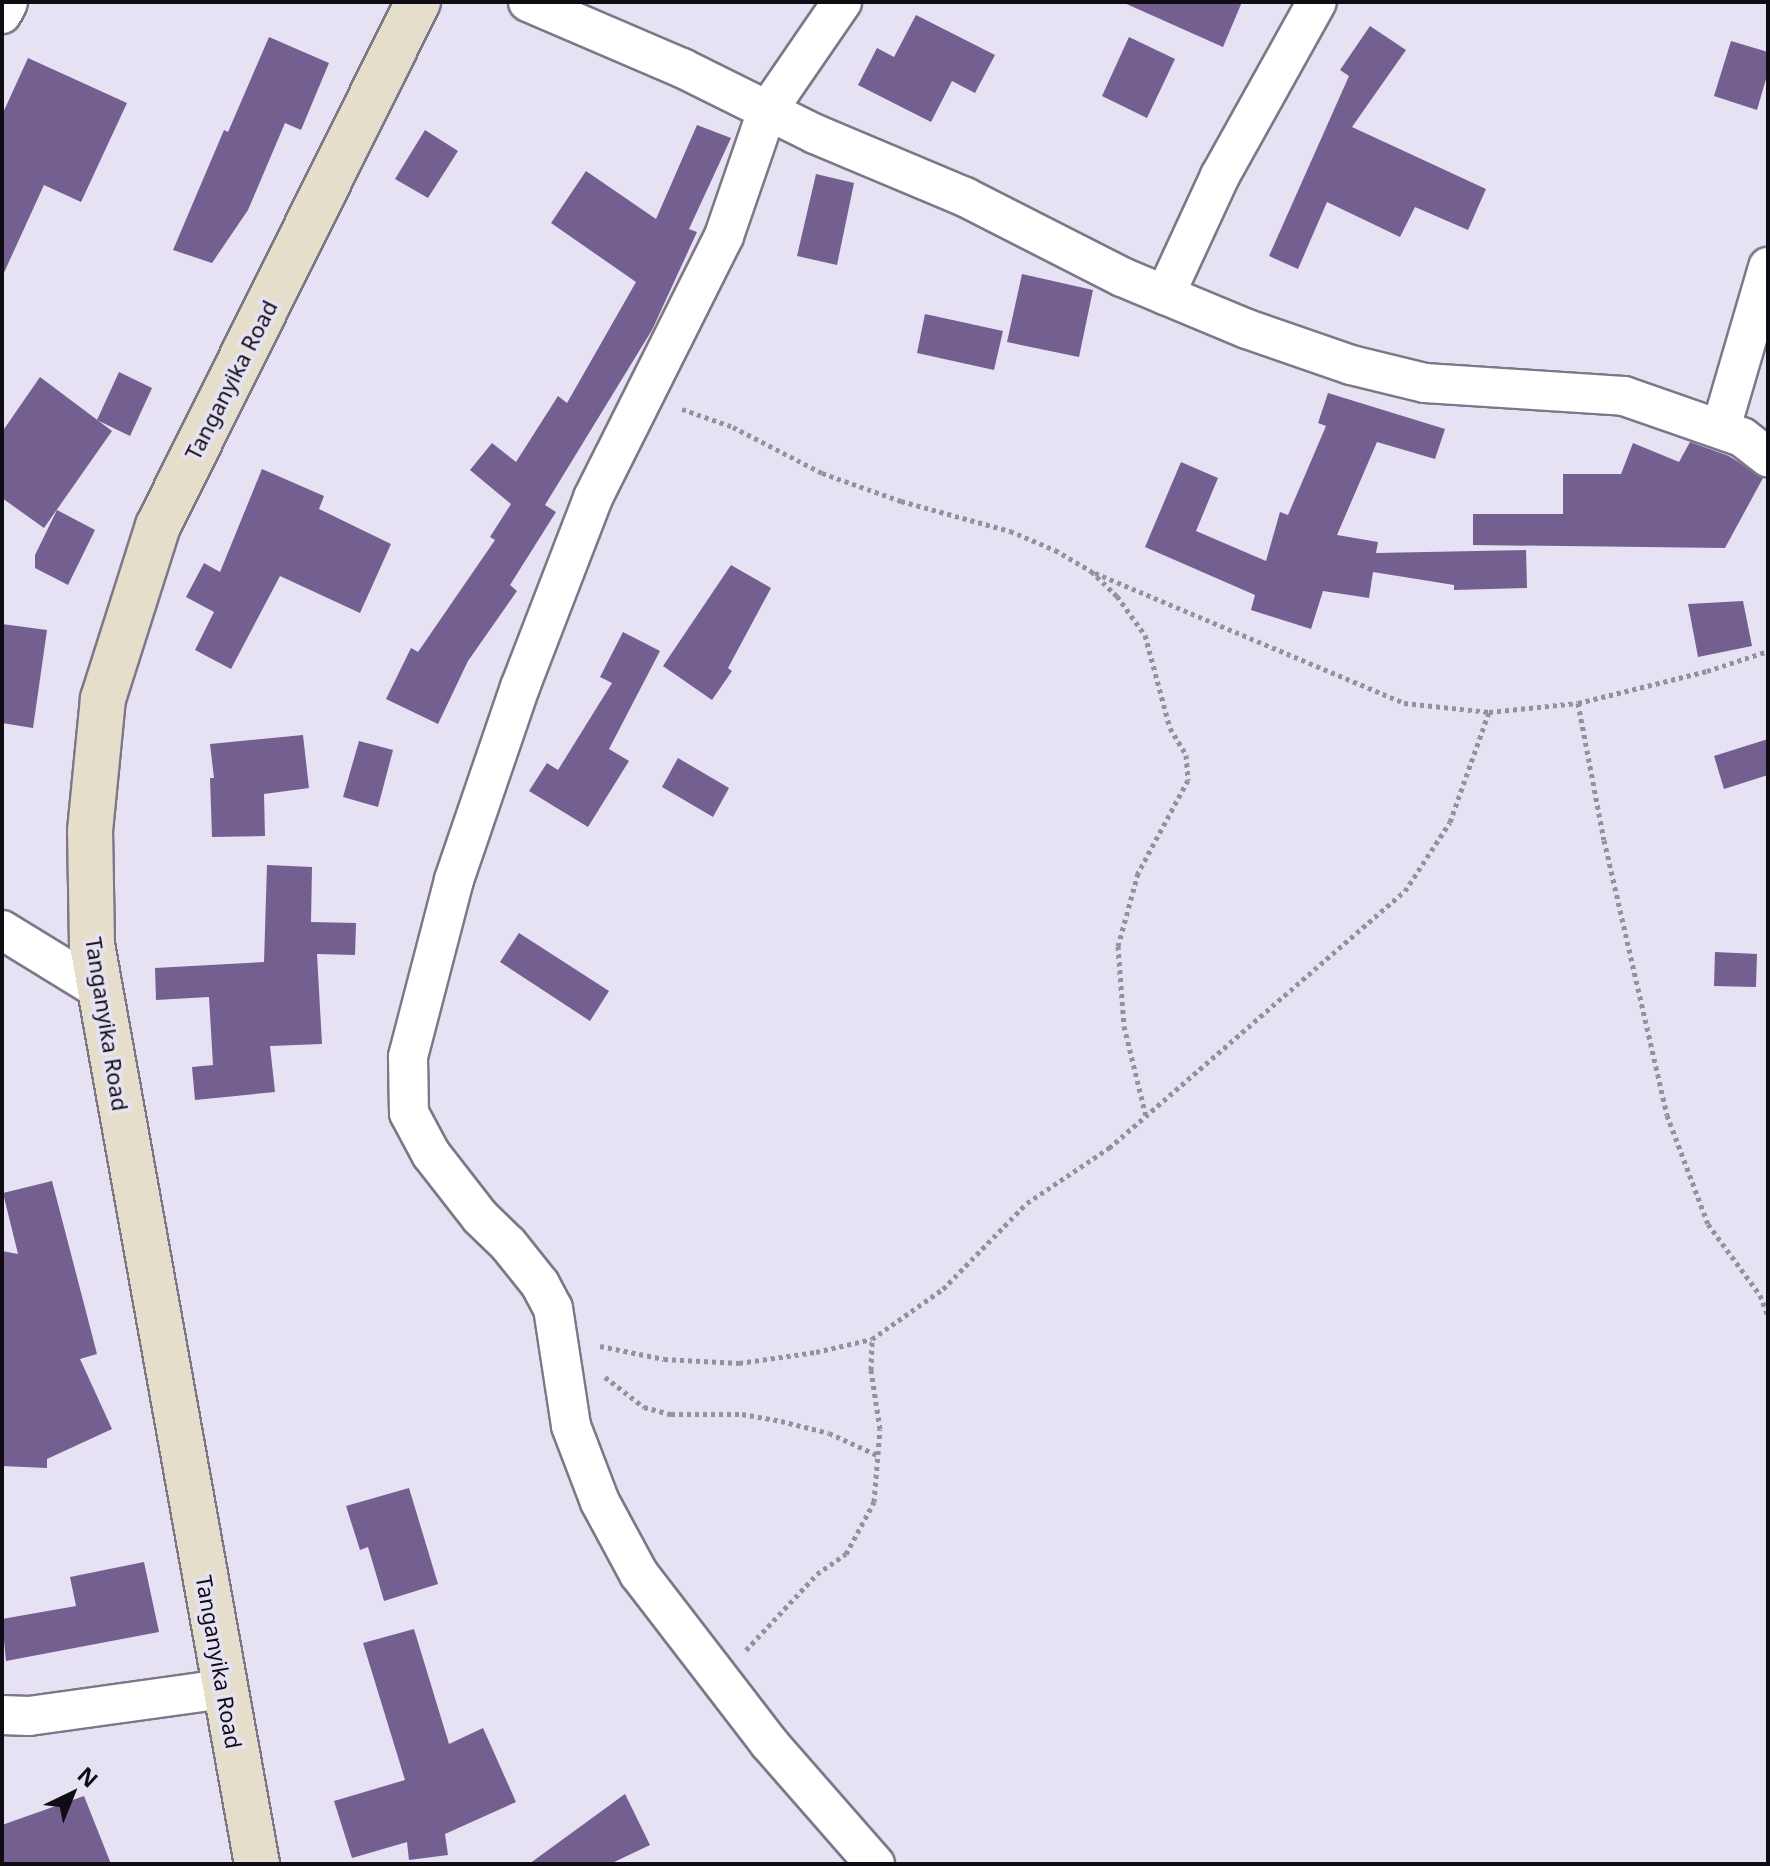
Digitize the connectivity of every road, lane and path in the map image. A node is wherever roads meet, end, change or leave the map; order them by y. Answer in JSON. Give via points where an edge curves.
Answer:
{"nodes":[{"id":1,"x":8,"y":2,"type":"edge"},
{"id":2,"x":418,"y":2,"type":"edge"},
{"id":3,"x":528,"y":2,"type":"edge"},
{"id":4,"x":842,"y":2,"type":"edge"},
{"id":5,"x":1317,"y":2,"type":"edge"},
{"id":6,"x":2,"y":14,"type":"edge"},
{"id":7,"x":767,"y":111,"type":"junction"},
{"id":8,"x":1768,"y":267,"type":"edge"},
{"id":9,"x":1165,"y":295,"type":"junction"},
{"id":10,"x":643,"y":396,"type":"junction"},
{"id":11,"x":1721,"y":428,"type":"junction"},
{"id":12,"x":1768,"y":457,"type":"edge"},
{"id":13,"x":1091,"y":571,"type":"junction"},
{"id":14,"x":1768,"y":651,"type":"edge"},
{"id":15,"x":1578,"y":703,"type":"junction"},
{"id":16,"x":1489,"y":712,"type":"junction"},
{"id":17,"x":2,"y":930,"type":"edge"},
{"id":18,"x":100,"y":990,"type":"junction"},
{"id":19,"x":1146,"y":1116,"type":"junction"},
{"id":20,"x":1768,"y":1316,"type":"edge"},
{"id":21,"x":564,"y":1339,"type":"junction"},
{"id":22,"x":872,"y":1339,"type":"junction"},
{"id":23,"x":877,"y":1455,"type":"junction"},
{"id":24,"x":722,"y":1679,"type":"junction"},
{"id":25,"x":224,"y":1689,"type":"junction"},
{"id":26,"x":11,"y":1723,"type":"edge"},
{"id":27,"x":257,"y":1864,"type":"edge"},
{"id":28,"x":875,"y":1864,"type":"edge"}],
"edges":[{"from":1,"to":6,"type":"street"},
{"from":2,"to":18,"type":"street","name":"Tanganyika Road","via":[[158,526],[103,699],[90,831],[92,944]]},
{"from":3,"to":7,"type":"street"},
{"from":4,"to":7,"type":"street"},
{"from":5,"to":9,"type":"street","via":[[1220,176]]},
{"from":7,"to":9,"type":"street","via":[[965,197]]},
{"from":7,"to":10,"type":"street","via":[[724,236]]},
{"from":8,"to":11,"type":"street"},
{"from":9,"to":11,"type":"street","via":[[1351,365],[1425,383],[1624,396]]},
{"from":10,"to":13,"type":"path","via":[[733,427],[822,473],[1010,531]]},
{"from":10,"to":21,"type":"street","via":[[593,498],[520,687],[454,880],[408,1057],[409,1113],[431,1154],[540,1284]]},
{"from":11,"to":12,"type":"street"},
{"from":13,"to":16,"type":"path","via":[[1404,703]]},
{"from":13,"to":19,"type":"path","via":[[1145,635],[1170,728],[1186,755],[1188,780],[1138,873],[1118,946],[1124,1026]]},
{"from":14,"to":15,"type":"path"},
{"from":15,"to":16,"type":"path"},
{"from":15,"to":20,"type":"path","via":[[1667,1115],[1708,1224],[1760,1295]]},
{"from":16,"to":19,"type":"path","via":[[1450,822],[1405,891]]},
{"from":17,"to":18,"type":"street"},
{"from":18,"to":25,"type":"street","name":"Tanganyika Road"},
{"from":19,"to":22,"type":"path","via":[[1027,1203],[943,1289]]},
{"from":21,"to":22,"type":"path","via":[[664,1359],[739,1363]]},
{"from":21,"to":23,"type":"path","via":[[644,1407],[671,1414],[742,1414],[781,1421],[829,1433]]},
{"from":21,"to":24,"type":"street","via":[[571,1426],[600,1502],[639,1574]]},
{"from":22,"to":23,"type":"path","via":[[880,1429]]},
{"from":23,"to":24,"type":"path","via":[[874,1502],[846,1554],[779,1611]]},
{"from":24,"to":28,"type":"street","via":[[769,1743]]},
{"from":25,"to":26,"type":"street"},
{"from":25,"to":27,"type":"street","name":"Tanganyika Road"}]}
